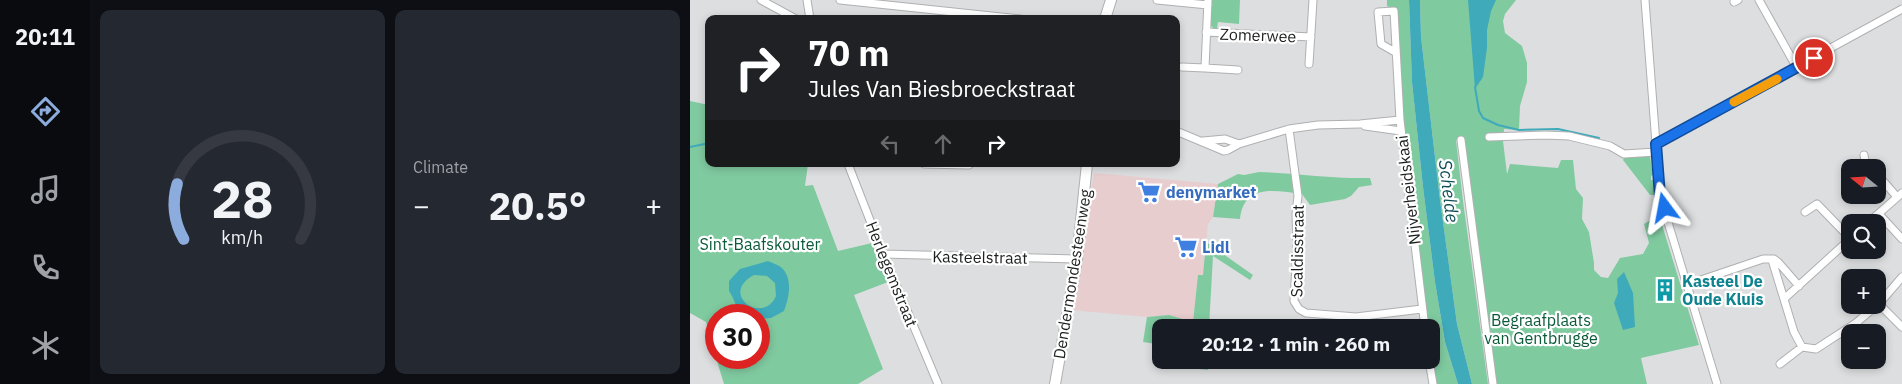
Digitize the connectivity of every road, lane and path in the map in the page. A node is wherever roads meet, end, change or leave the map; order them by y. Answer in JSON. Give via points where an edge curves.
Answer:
{"nodes":[{"id":1,"x":761,"y":0,"type":"edge"},
{"id":2,"x":807,"y":0,"type":"edge"},
{"id":3,"x":840,"y":0,"type":"edge"},
{"id":4,"x":1111,"y":0,"type":"edge"},
{"id":5,"x":1157,"y":0,"type":"edge"},
{"id":6,"x":1646,"y":0,"type":"edge"},
{"id":7,"x":1759,"y":0,"type":"edge"},
{"id":8,"x":1208,"y":2,"type":"edge"},
{"id":9,"x":1312,"y":3,"type":"edge"},
{"id":10,"x":774,"y":4,"type":"edge"},
{"id":11,"x":1902,"y":9,"type":"edge"},
{"id":12,"x":790,"y":15,"type":"edge"},
{"id":13,"x":809,"y":15,"type":"edge"},
{"id":14,"x":983,"y":15,"type":"edge"},
{"id":15,"x":1106,"y":15,"type":"edge"},
{"id":16,"x":1206,"y":32,"type":"junction"},
{"id":17,"x":1311,"y":37,"type":"junction"},
{"id":18,"x":1395,"y":52,"type":"junction"},
{"id":19,"x":1309,"y":64,"type":"dead end"},
{"id":20,"x":1182,"y":67,"type":"dead end"},
{"id":21,"x":1205,"y":68,"type":"junction"},
{"id":22,"x":1797,"y":68,"type":"junction"},
{"id":23,"x":1238,"y":70,"type":"dead end"},
{"id":24,"x":1400,"y":120,"type":"junction"},
{"id":25,"x":1360,"y":124,"type":"junction"},
{"id":26,"x":1290,"y":129,"type":"junction"},
{"id":27,"x":1401,"y":131,"type":"junction"},
{"id":28,"x":1180,"y":133,"type":"edge"},
{"id":29,"x":1488,"y":137,"type":"dead end"},
{"id":30,"x":1199,"y":140,"type":"junction"},
{"id":31,"x":1461,"y":140,"type":"dead end"},
{"id":32,"x":1239,"y":144,"type":"junction"},
{"id":33,"x":1656,"y":144,"type":"junction"},
{"id":34,"x":1656,"y":152,"type":"junction"},
{"id":35,"x":1864,"y":155,"type":"dead end"},
{"id":36,"x":1865,"y":159,"type":"edge"},
{"id":37,"x":849,"y":167,"type":"edge"},
{"id":38,"x":1087,"y":167,"type":"edge"},
{"id":39,"x":1886,"y":182,"type":"edge"},
{"id":40,"x":1900,"y":195,"type":"edge"},
{"id":41,"x":1805,"y":212,"type":"dead end"},
{"id":42,"x":1879,"y":214,"type":"edge"},
{"id":43,"x":1886,"y":221,"type":"edge"},
{"id":44,"x":1841,"y":229,"type":"edge"},
{"id":45,"x":1902,"y":238,"type":"edge"},
{"id":46,"x":1841,"y":247,"type":"edge"},
{"id":47,"x":883,"y":254,"type":"junction"},
{"id":48,"x":1077,"y":259,"type":"junction"},
{"id":49,"x":1772,"y":260,"type":"junction"},
{"id":50,"x":1902,"y":277,"type":"edge"},
{"id":51,"x":1686,"y":285,"type":"junction"},
{"id":52,"x":1799,"y":286,"type":"junction"},
{"id":53,"x":1886,"y":296,"type":"edge"},
{"id":54,"x":1785,"y":298,"type":"junction"},
{"id":55,"x":1422,"y":309,"type":"junction"},
{"id":56,"x":1886,"y":312,"type":"edge"},
{"id":57,"x":1867,"y":314,"type":"edge"},
{"id":58,"x":1424,"y":319,"type":"edge"},
{"id":59,"x":1902,"y":327,"type":"edge"},
{"id":60,"x":1802,"y":347,"type":"junction"},
{"id":61,"x":1780,"y":364,"type":"dead end"},
{"id":62,"x":1430,"y":369,"type":"edge"},
{"id":63,"x":938,"y":384,"type":"edge"},
{"id":64,"x":1058,"y":384,"type":"edge"},
{"id":65,"x":1432,"y":384,"type":"edge"},
{"id":66,"x":1493,"y":384,"type":"edge"},
{"id":67,"x":1716,"y":384,"type":"edge"}],
"edges":[{"from":1,"to":10,"type":"street"},
{"from":2,"to":13,"type":"street"},
{"from":3,"to":14,"type":"street"},
{"from":4,"to":15,"type":"main road"},
{"from":5,"to":8,"type":"street"},
{"from":6,"to":33,"type":"street"},
{"from":7,"to":22,"type":"street"},
{"from":8,"to":16,"type":"street"},
{"from":9,"to":17,"type":"street","name":"Zomerwee"},
{"from":10,"to":12,"type":"street"},
{"from":11,"to":22,"type":"street"},
{"from":16,"to":17,"type":"street","name":"Zomerwee"},
{"from":16,"to":21,"type":"street"},
{"from":17,"to":19,"type":"street","name":"Zomerwee"},
{"from":18,"to":18,"type":"street","name":"Nijverheidskaai","via":[[1394,11],[1378,12],[1380,44]]},
{"from":18,"to":24,"type":"street","name":"Nijverheidskaai"},
{"from":20,"to":21,"type":"street"},
{"from":21,"to":23,"type":"street"},
{"from":22,"to":33,"type":"street"},
{"from":24,"to":25,"type":"street"},
{"from":24,"to":27,"type":"street","name":"Nijverheidskaai"},
{"from":25,"to":26,"type":"street"},
{"from":25,"to":27,"type":"street"},
{"from":26,"to":32,"type":"street"},
{"from":26,"to":55,"type":"street","name":"Scaldisstraat","via":[[1298,196],[1294,301],[1298,309],[1306,313],[1356,317]]},
{"from":27,"to":55,"type":"street","name":"Nijverheidskaai"},
{"from":28,"to":30,"type":"street"},
{"from":29,"to":34,"type":"street","via":[[1569,136],[1610,146],[1624,154]]},
{"from":30,"to":32,"type":"street","via":[[1224,139]]},
{"from":30,"to":32,"type":"street","via":[[1224,151]]},
{"from":31,"to":66,"type":"street"},
{"from":33,"to":34,"type":"street"},
{"from":34,"to":51,"type":"street","via":[[1660,196]]},
{"from":35,"to":36,"type":"street"},
{"from":37,"to":47,"type":"street","name":"Herlegemstraat"},
{"from":38,"to":48,"type":"main road","name":"Dendermondesteenweg"},
{"from":39,"to":40,"type":"street"},
{"from":40,"to":42,"type":"street"},
{"from":41,"to":44,"type":"street","via":[[1817,204]]},
{"from":43,"to":45,"type":"street"},
{"from":46,"to":52,"type":"street"},
{"from":47,"to":48,"type":"street","name":"Kasteelstraat"},
{"from":47,"to":63,"type":"street","name":"Herlegemstraat"},
{"from":48,"to":64,"type":"main road","name":"Dendermondesteenweg"},
{"from":49,"to":51,"type":"street","via":[[1763,259]]},
{"from":49,"to":52,"type":"street","via":[[1778,262]]},
{"from":49,"to":54,"type":"street"},
{"from":50,"to":53,"type":"street"},
{"from":51,"to":67,"type":"street"},
{"from":52,"to":54,"type":"street"},
{"from":54,"to":60,"type":"street","via":[[1794,332]]},
{"from":55,"to":58,"type":"street","name":"Nijverheidskaai"},
{"from":56,"to":59,"type":"street"},
{"from":57,"to":60,"type":"street","via":[[1816,349]]},
{"from":60,"to":61,"type":"street"},
{"from":62,"to":65,"type":"street"}]}
